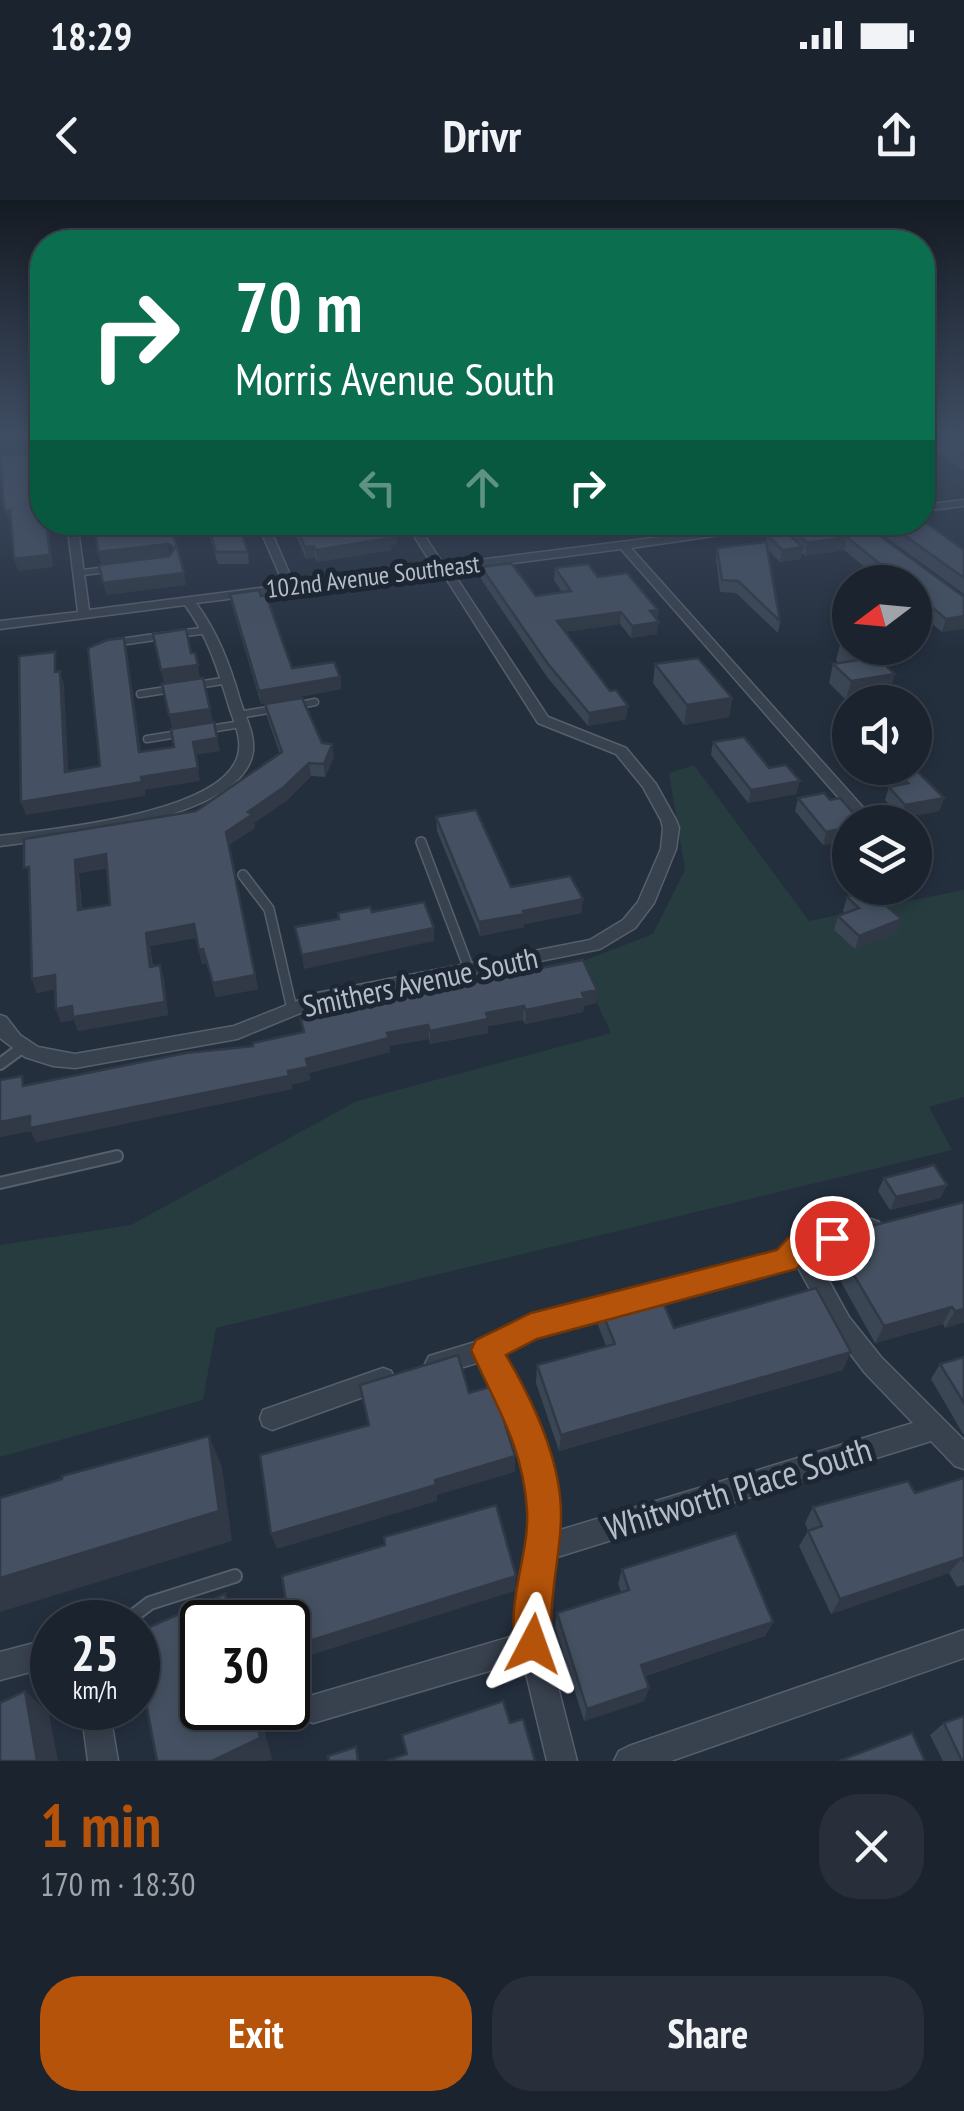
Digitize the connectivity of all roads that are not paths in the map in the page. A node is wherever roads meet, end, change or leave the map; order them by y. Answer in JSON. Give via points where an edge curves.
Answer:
{"nodes":[{"id":1,"x":74,"y":535,"type":"edge"},
{"id":2,"x":268,"y":535,"type":"edge"},
{"id":3,"x":419,"y":535,"type":"edge"},
{"id":4,"x":702,"y":535,"type":"edge"},
{"id":5,"x":622,"y":545,"type":"junction"},
{"id":6,"x":442,"y":567,"type":"junction"},
{"id":7,"x":116,"y":568,"type":"edge"},
{"id":8,"x":79,"y":573,"type":"junction"},
{"id":9,"x":290,"y":587,"type":"junction"},
{"id":10,"x":188,"y":601,"type":"junction"},
{"id":11,"x":84,"y":614,"type":"junction"},
{"id":12,"x":0,"y":626,"type":"edge"},
{"id":13,"x":209,"y":630,"type":"junction"},
{"id":14,"x":104,"y":648,"type":"edge"},
{"id":15,"x":228,"y":680,"type":"junction"},
{"id":16,"x":193,"y":686,"type":"edge"},
{"id":17,"x":176,"y":689,"type":"edge"},
{"id":18,"x":140,"y":694,"type":"dead end"},
{"id":19,"x":316,"y":702,"type":"dead end"},
{"id":20,"x":240,"y":720,"type":"junction"},
{"id":21,"x":147,"y":739,"type":"dead end"},
{"id":22,"x":853,"y":805,"type":"edge"},
{"id":23,"x":0,"y":840,"type":"edge"},
{"id":24,"x":422,"y":842,"type":"dead end"},
{"id":25,"x":243,"y":875,"type":"dead end"},
{"id":26,"x":468,"y":970,"type":"junction"},
{"id":27,"x":292,"y":1008,"type":"junction"},
{"id":28,"x":0,"y":1022,"type":"edge"},
{"id":29,"x":23,"y":1047,"type":"junction"},
{"id":30,"x":0,"y":1064,"type":"edge"},
{"id":31,"x":117,"y":1156,"type":"dead end"},
{"id":32,"x":0,"y":1183,"type":"edge"},
{"id":33,"x":890,"y":1224,"type":"edge"},
{"id":34,"x":798,"y":1246,"type":"junction"},
{"id":35,"x":486,"y":1350,"type":"junction"},
{"id":36,"x":272,"y":1418,"type":"dead end"},
{"id":37,"x":935,"y":1428,"type":"junction"},
{"id":38,"x":964,"y":1457,"type":"edge"},
{"id":39,"x":542,"y":1549,"type":"junction"},
{"id":40,"x":235,"y":1576,"type":"dead end"},
{"id":41,"x":160,"y":1601,"type":"edge"},
{"id":42,"x":533,"y":1644,"type":"junction"},
{"id":43,"x":964,"y":1644,"type":"edge"},
{"id":44,"x":30,"y":1660,"type":"edge"},
{"id":45,"x":0,"y":1666,"type":"edge"},
{"id":46,"x":312,"y":1709,"type":"dead end"},
{"id":47,"x":99,"y":1730,"type":"edge"},
{"id":48,"x":103,"y":1761,"type":"edge"},
{"id":49,"x":562,"y":1761,"type":"edge"},
{"id":50,"x":629,"y":1761,"type":"edge"}],
"edges":[{"from":1,"to":8,"type":"street"},
{"from":2,"to":9,"type":"street"},
{"from":3,"to":6,"type":"street"},
{"from":4,"to":5,"type":"street","name":"102nd Avenue Southeast"},
{"from":5,"to":6,"type":"street","name":"102nd Avenue Southeast"},
{"from":5,"to":22,"type":"street"},
{"from":6,"to":9,"type":"street","name":"102nd Avenue Southeast"},
{"from":6,"to":26,"type":"street","name":"Smithers Avenue South","via":[[543,720],[630,759],[668,817],[672,842],[637,916],[618,933]]},
{"from":7,"to":8,"type":"lane"},
{"from":8,"to":11,"type":"street"},
{"from":9,"to":10,"type":"street","name":"102nd Avenue Southeast"},
{"from":10,"to":11,"type":"street","name":"102nd Avenue Southeast"},
{"from":10,"to":13,"type":"street"},
{"from":11,"to":12,"type":"street","name":"102nd Avenue Southeast"},
{"from":13,"to":14,"type":"lane"},
{"from":13,"to":15,"type":"street"},
{"from":15,"to":16,"type":"lane"},
{"from":15,"to":20,"type":"street"},
{"from":17,"to":18,"type":"lane"},
{"from":19,"to":20,"type":"lane"},
{"from":20,"to":21,"type":"lane"},
{"from":20,"to":23,"type":"street","via":[[246,754],[218,790],[178,809]]},
{"from":24,"to":26,"type":"lane"},
{"from":25,"to":27,"type":"lane","via":[[268,904]]},
{"from":26,"to":27,"type":"street","name":"Smithers Avenue South"},
{"from":27,"to":29,"type":"street","name":"Smithers Avenue South","via":[[237,1032],[75,1061],[52,1060]]},
{"from":28,"to":29,"type":"street"},
{"from":29,"to":30,"type":"lane"},
{"from":31,"to":32,"type":"lane"},
{"from":33,"to":34,"type":"street"},
{"from":34,"to":35,"type":"street","via":[[786,1260],[531,1327]]},
{"from":34,"to":37,"type":"street","via":[[841,1324]]},
{"from":35,"to":36,"type":"street","via":[[340,1391]]},
{"from":35,"to":39,"type":"street","via":[[513,1397],[540,1477]]},
{"from":37,"to":38,"type":"street"},
{"from":37,"to":39,"type":"street","name":"Whitworth Place South"},
{"from":39,"to":42,"type":"street"},
{"from":40,"to":41,"type":"lane"},
{"from":42,"to":46,"type":"street"},
{"from":42,"to":49,"type":"street"},
{"from":43,"to":50,"type":"street"},
{"from":44,"to":45,"type":"street"},
{"from":47,"to":48,"type":"street"}]}
